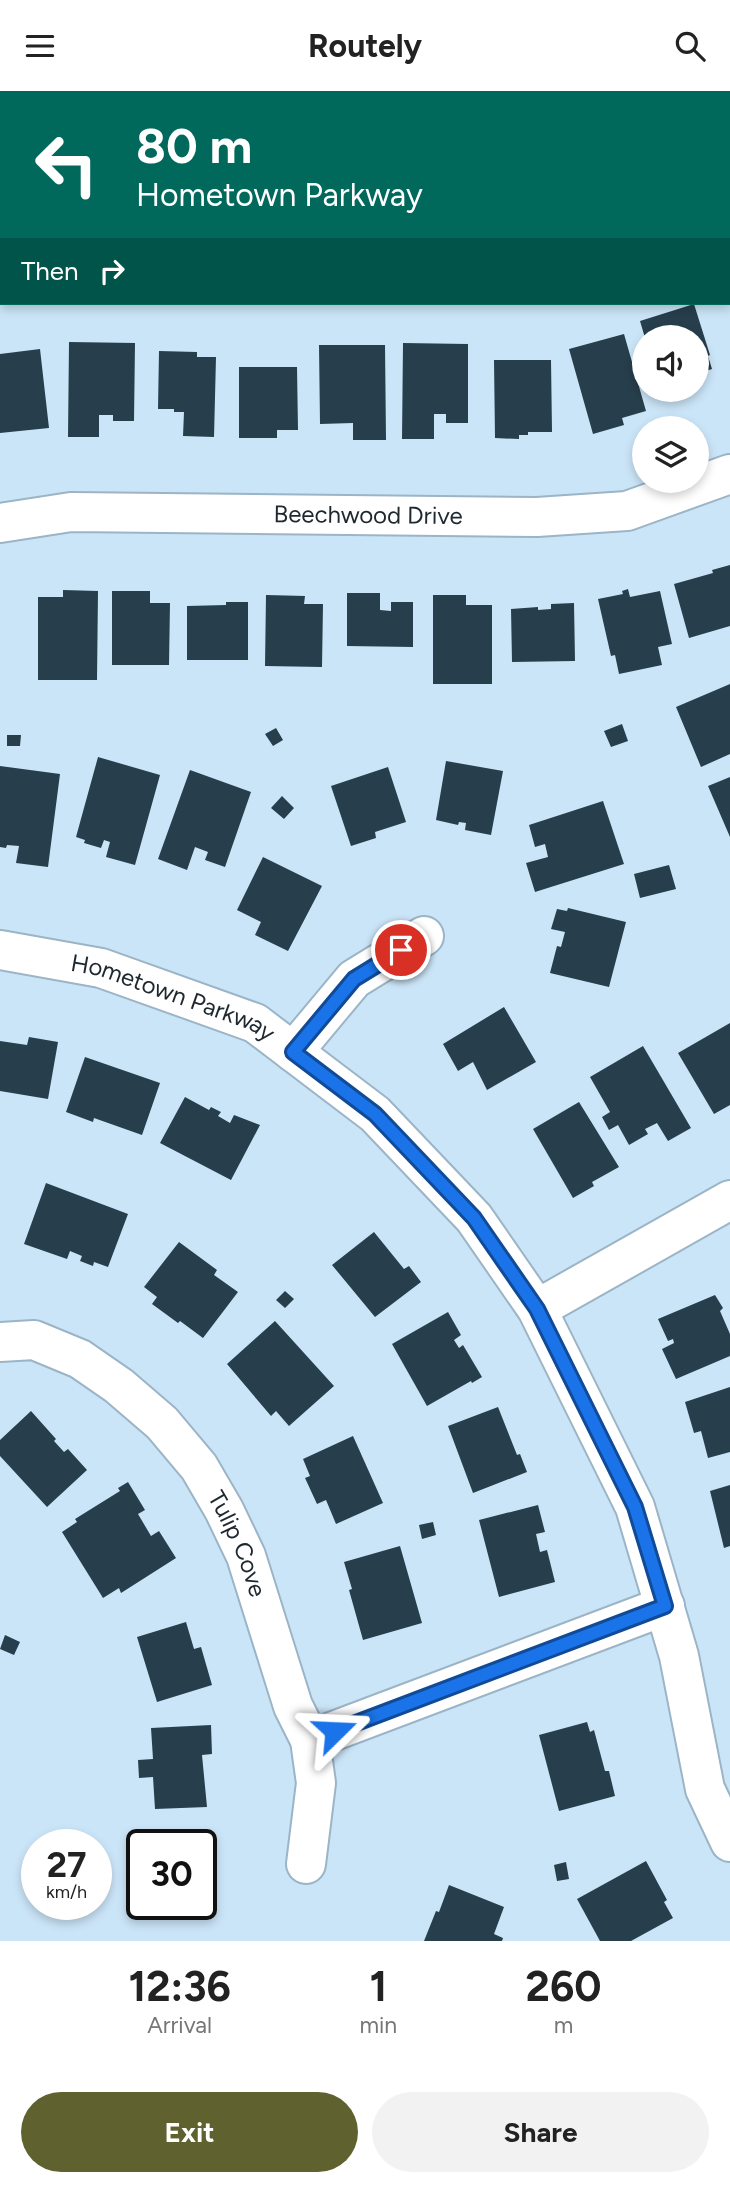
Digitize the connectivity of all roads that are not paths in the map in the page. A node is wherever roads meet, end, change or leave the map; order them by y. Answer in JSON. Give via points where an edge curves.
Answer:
{"nodes":[{"id":1,"x":730,"y":474,"type":"edge"},
{"id":2,"x":0,"y":523,"type":"edge"},
{"id":3,"x":424,"y":936,"type":"dead end"},
{"id":4,"x":0,"y":950,"type":"edge"},
{"id":5,"x":293,"y":1052,"type":"junction"},
{"id":6,"x":730,"y":1200,"type":"edge"},
{"id":7,"x":537,"y":1309,"type":"junction"},
{"id":8,"x":0,"y":1342,"type":"edge"},
{"id":9,"x":665,"y":1606,"type":"junction"},
{"id":10,"x":310,"y":1740,"type":"junction"},
{"id":11,"x":730,"y":1842,"type":"edge"},
{"id":12,"x":306,"y":1864,"type":"dead end"}],
"edges":[{"from":1,"to":2,"type":"street","name":"Beechwood Drive","via":[[627,511],[537,517],[71,512]]},
{"from":3,"to":5,"type":"street","via":[[354,979]]},
{"from":4,"to":5,"type":"street","name":"Hometown Parkway","via":[[101,968],[255,1023]]},
{"from":5,"to":7,"type":"street","name":"Hometown Parkway","via":[[375,1114],[474,1218]]},
{"from":6,"to":7,"type":"street"},
{"from":7,"to":9,"type":"street","name":"Hometown Parkway","via":[[635,1507]]},
{"from":8,"to":10,"type":"street","name":"Tulip Cove","via":[[34,1340],[80,1359],[162,1423],[199,1467],[246,1556],[293,1706]]},
{"from":9,"to":10,"type":"street"},
{"from":9,"to":11,"type":"street","name":"Hometown Parkway","via":[[680,1656],[705,1789]]},
{"from":10,"to":12,"type":"street","name":"Tulip Cove","via":[[316,1783]]}]}
